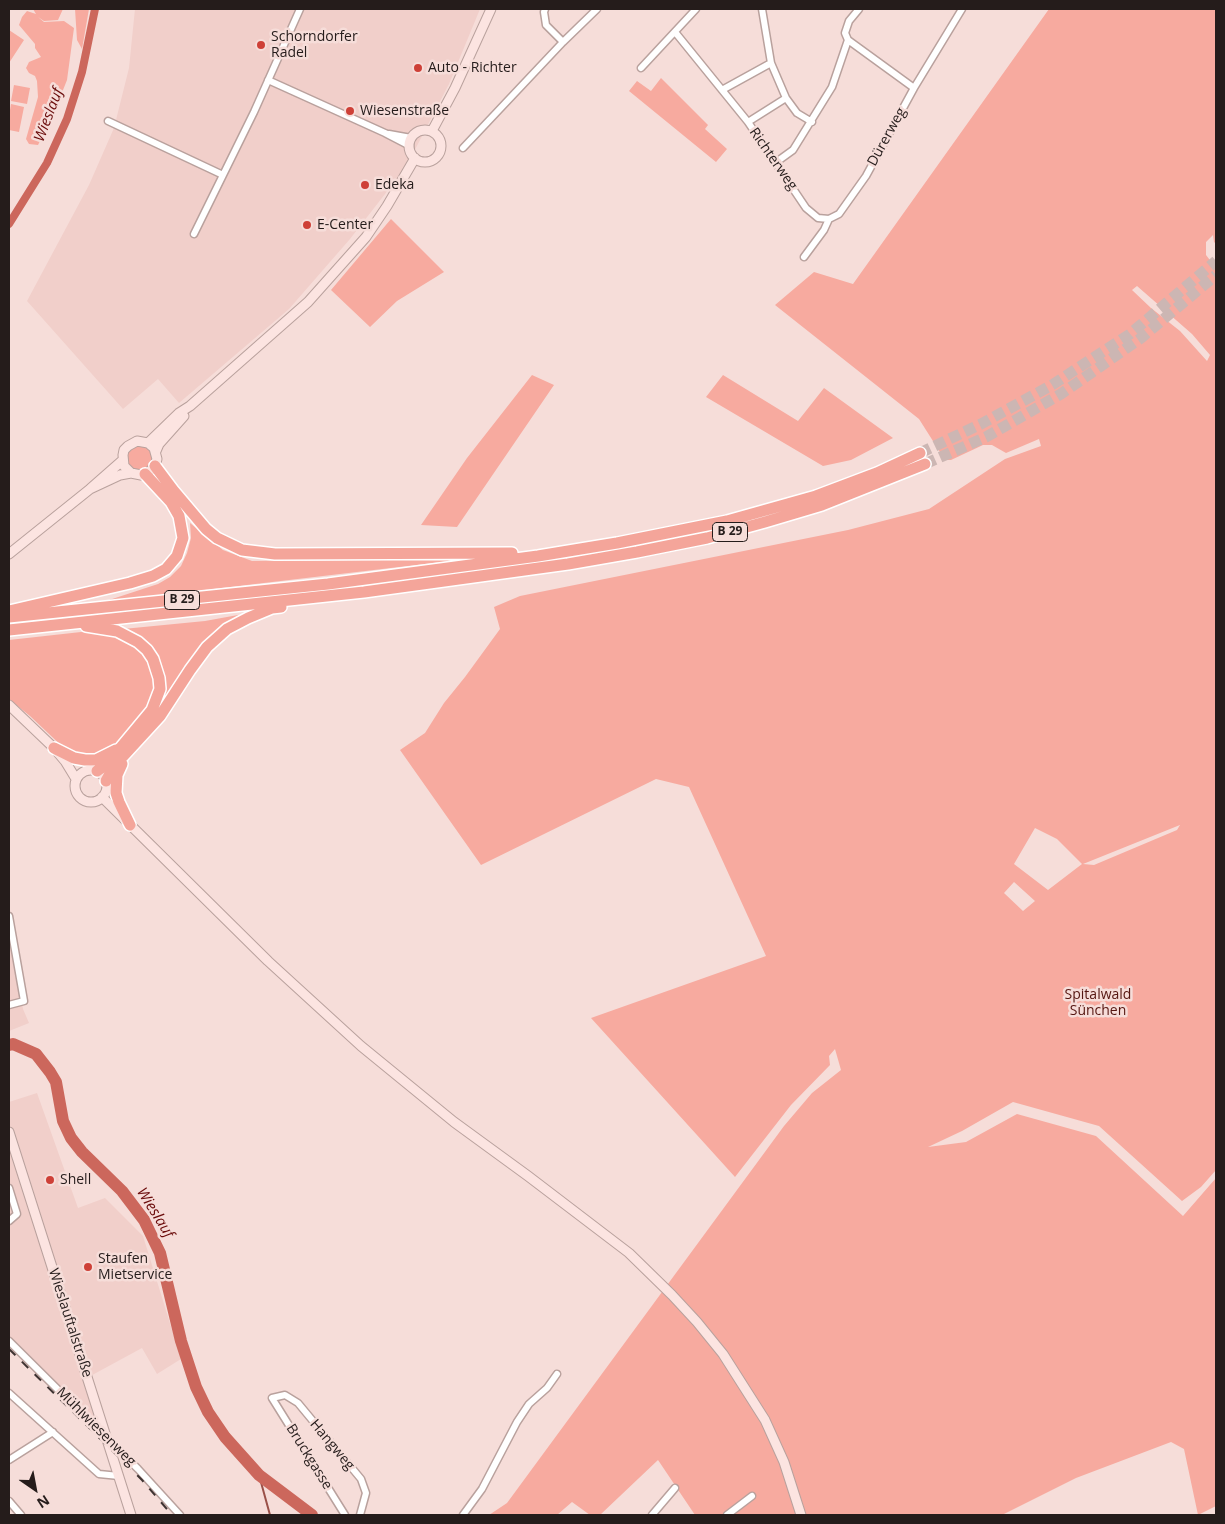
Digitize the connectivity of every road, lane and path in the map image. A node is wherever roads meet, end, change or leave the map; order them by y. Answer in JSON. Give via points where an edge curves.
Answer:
{"nodes":[{"id":1,"x":300,"y":9,"type":"edge"},
{"id":2,"x":492,"y":9,"type":"edge"},
{"id":3,"x":545,"y":9,"type":"edge"},
{"id":4,"x":598,"y":9,"type":"edge"},
{"id":5,"x":696,"y":9,"type":"edge"},
{"id":6,"x":762,"y":9,"type":"edge"},
{"id":7,"x":859,"y":9,"type":"edge"},
{"id":8,"x":962,"y":9,"type":"edge"},
{"id":9,"x":675,"y":32,"type":"junction"},
{"id":10,"x":848,"y":40,"type":"junction"},
{"id":11,"x":563,"y":42,"type":"junction"},
{"id":12,"x":771,"y":63,"type":"junction"},
{"id":13,"x":641,"y":68,"type":"dead end"},
{"id":14,"x":268,"y":80,"type":"junction"},
{"id":15,"x":914,"y":88,"type":"junction"},
{"id":16,"x":722,"y":90,"type":"junction"},
{"id":17,"x":786,"y":98,"type":"junction"},
{"id":18,"x":108,"y":121,"type":"dead end"},
{"id":19,"x":748,"y":122,"type":"junction"},
{"id":20,"x":812,"y":122,"type":"junction"},
{"id":21,"x":434,"y":133,"type":"junction"},
{"id":22,"x":410,"y":142,"type":"junction"},
{"id":23,"x":463,"y":148,"type":"dead end"},
{"id":24,"x":419,"y":160,"type":"junction"},
{"id":25,"x":775,"y":163,"type":"junction"},
{"id":26,"x":223,"y":175,"type":"junction"},
{"id":27,"x":829,"y":219,"type":"junction"},
{"id":28,"x":194,"y":234,"type":"dead end"},
{"id":29,"x":804,"y":257,"type":"dead end"},
{"id":30,"x":190,"y":406,"type":"junction"},
{"id":31,"x":148,"y":442,"type":"junction"},
{"id":32,"x":156,"y":451,"type":"junction"},
{"id":33,"x":920,"y":453,"type":"tunnel mouth"},
{"id":34,"x":123,"y":460,"type":"junction"},
{"id":35,"x":925,"y":464,"type":"tunnel mouth"},
{"id":36,"x":155,"y":466,"type":"junction"},
{"id":37,"x":131,"y":473,"type":"junction"},
{"id":38,"x":145,"y":474,"type":"junction"},
{"id":39,"x":90,"y":489,"type":"junction"},
{"id":40,"x":9,"y":554,"type":"edge"},
{"id":41,"x":538,"y":556,"type":"junction"},
{"id":42,"x":316,"y":597,"type":"junction"},
{"id":43,"x":9,"y":610,"type":"edge"},
{"id":44,"x":36,"y":616,"type":"junction"},
{"id":45,"x":9,"y":617,"type":"edge"},
{"id":46,"x":77,"y":624,"type":"junction"},
{"id":47,"x":9,"y":630,"type":"edge"},
{"id":48,"x":9,"y":706,"type":"edge"},
{"id":49,"x":126,"y":747,"type":"junction"},
{"id":50,"x":54,"y":748,"type":"junction"},
{"id":51,"x":65,"y":761,"type":"junction"},
{"id":52,"x":91,"y":771,"type":"junction"},
{"id":53,"x":76,"y":779,"type":"junction"},
{"id":54,"x":106,"y":781,"type":"junction"},
{"id":55,"x":102,"y":797,"type":"junction"},
{"id":56,"x":130,"y":825,"type":"junction"},
{"id":57,"x":9,"y":916,"type":"edge"},
{"id":58,"x":9,"y":1005,"type":"edge"},
{"id":59,"x":9,"y":1132,"type":"edge"},
{"id":60,"x":9,"y":1188,"type":"edge"},
{"id":61,"x":9,"y":1222,"type":"edge"},
{"id":62,"x":9,"y":1341,"type":"edge"},
{"id":63,"x":558,"y":1374,"type":"dead end"},
{"id":64,"x":9,"y":1393,"type":"edge"},
{"id":65,"x":272,"y":1398,"type":"joint"},
{"id":66,"x":53,"y":1432,"type":"junction"},
{"id":67,"x":106,"y":1436,"type":"junction"},
{"id":68,"x":9,"y":1460,"type":"edge"},
{"id":69,"x":118,"y":1476,"type":"junction"},
{"id":70,"x":675,"y":1488,"type":"dead end"},
{"id":71,"x":752,"y":1496,"type":"dead end"},
{"id":72,"x":9,"y":1500,"type":"edge"},
{"id":73,"x":11,"y":1509,"type":"edge"},
{"id":74,"x":21,"y":1515,"type":"edge"},
{"id":75,"x":131,"y":1515,"type":"edge"},
{"id":76,"x":180,"y":1515,"type":"edge"},
{"id":77,"x":345,"y":1515,"type":"edge"},
{"id":78,"x":360,"y":1515,"type":"edge"},
{"id":79,"x":463,"y":1515,"type":"edge"},
{"id":80,"x":652,"y":1515,"type":"edge"},
{"id":81,"x":726,"y":1515,"type":"edge"},
{"id":82,"x":801,"y":1515,"type":"edge"}],
"edges":[{"from":1,"to":14,"type":"street"},
{"from":2,"to":21,"type":"main road"},
{"from":3,"to":11,"type":"street","via":[[546,25]]},
{"from":4,"to":11,"type":"street"},
{"from":5,"to":9,"type":"street"},
{"from":6,"to":12,"type":"street"},
{"from":7,"to":10,"type":"street","via":[[847,27]]},
{"from":8,"to":15,"type":"street","name":"Dürerweg"},
{"from":9,"to":13,"type":"street"},
{"from":9,"to":16,"type":"street","name":"Richterweg"},
{"from":10,"to":15,"type":"street"},
{"from":10,"to":20,"type":"street","via":[[832,87]]},
{"from":11,"to":23,"type":"street"},
{"from":12,"to":16,"type":"street"},
{"from":12,"to":17,"type":"street"},
{"from":14,"to":22,"type":"street"},
{"from":14,"to":26,"type":"street"},
{"from":15,"to":27,"type":"street","name":"Dürerweg","via":[[866,176],[839,214]]},
{"from":16,"to":19,"type":"street","name":"Richterweg"},
{"from":17,"to":19,"type":"street"},
{"from":17,"to":20,"type":"street","via":[[798,113]]},
{"from":18,"to":26,"type":"street"},
{"from":19,"to":25,"type":"street","name":"Richterweg"},
{"from":20,"to":25,"type":"street","via":[[793,150]]},
{"from":21,"to":22,"type":"main road","via":[[422,130],[414,134]]},
{"from":21,"to":24,"type":"main road","via":[[441,143],[439,153],[432,160]]},
{"from":22,"to":24,"type":"main road","via":[[410,151]]},
{"from":24,"to":30,"type":"main road","via":[[366,237],[308,302]]},
{"from":25,"to":27,"type":"street","name":"Richterweg","via":[[806,208],[818,218]]},
{"from":26,"to":28,"type":"street"},
{"from":27,"to":29,"type":"street","name":"Dürerweg"},
{"from":30,"to":31,"type":"main road"},
{"from":30,"to":32,"type":"main road"},
{"from":31,"to":32,"type":"main road"},
{"from":31,"to":34,"type":"main road","via":[[137,441],[128,446]]},
{"from":32,"to":36,"type":"main road"},
{"from":33,"to":41,"type":"highway","number":"B 29","via":[[816,496],[727,521]]},
{"from":34,"to":37,"type":"main road"},
{"from":34,"to":39,"type":"main road"},
{"from":35,"to":42,"type":"highway","number":"B 29","via":[[822,505],[707,538],[568,564]]},
{"from":36,"to":38,"type":"main road"},
{"from":36,"to":41,"type":"highway","via":[[206,529],[242,550],[275,554],[523,553]]},
{"from":37,"to":38,"type":"main road"},
{"from":37,"to":39,"type":"main road"},
{"from":38,"to":44,"type":"highway","via":[[172,502],[179,516],[183,538],[177,556],[166,569],[153,576]]},
{"from":39,"to":40,"type":"main road"},
{"from":41,"to":44,"type":"highway","number":"B 29"},
{"from":42,"to":46,"type":"highway","number":"B 29"},
{"from":42,"to":49,"type":"highway","via":[[301,604],[272,608],[227,629],[207,647],[160,716]]},
{"from":43,"to":44,"type":"highway"},
{"from":44,"to":45,"type":"highway","number":"B 29"},
{"from":44,"to":46,"type":"highway","number":"B 29"},
{"from":44,"to":47,"type":"highway","number":"B 29"},
{"from":46,"to":49,"type":"highway","via":[[127,635],[147,650],[157,668],[160,689],[157,700]]},
{"from":48,"to":50,"type":"main road"},
{"from":49,"to":50,"type":"highway","via":[[96,760],[74,758]]},
{"from":49,"to":52,"type":"highway","via":[[108,763]]},
{"from":49,"to":54,"type":"highway"},
{"from":49,"to":56,"type":"highway","via":[[116,784],[118,802]]},
{"from":50,"to":51,"type":"main road"},
{"from":51,"to":52,"type":"main road"},
{"from":51,"to":53,"type":"main road"},
{"from":52,"to":53,"type":"main road","via":[[80,774]]},
{"from":52,"to":54,"type":"main road"},
{"from":53,"to":55,"type":"main road","via":[[75,789],[80,798],[94,801]]},
{"from":54,"to":55,"type":"main road"},
{"from":55,"to":56,"type":"main road"},
{"from":56,"to":82,"type":"main road","via":[[268,961],[361,1046],[454,1122],[629,1254],[697,1322],[723,1354],[765,1420],[784,1462]]},
{"from":57,"to":58,"type":"street","via":[[24,1001]]},
{"from":59,"to":67,"type":"main road","name":"Wieslauftalstraße"},
{"from":60,"to":61,"type":"street","via":[[17,1214]]},
{"from":62,"to":67,"type":"street","name":"Mühlwiesenweg"},
{"from":63,"to":79,"type":"street","via":[[516,1422],[482,1489]]},
{"from":64,"to":66,"type":"street"},
{"from":65,"to":77,"type":"street","name":"Bruckgasse"},
{"from":65,"to":78,"type":"street","name":"Hangweg","via":[[285,1395],[298,1403],[361,1480],[366,1493]]},
{"from":66,"to":68,"type":"street"},
{"from":66,"to":69,"type":"street","via":[[99,1474]]},
{"from":67,"to":69,"type":"main road","name":"Wieslauftalstraße"},
{"from":67,"to":76,"type":"street","name":"Mühlwiesenweg"},
{"from":69,"to":75,"type":"main road","name":"Wieslauftalstraße"},
{"from":70,"to":80,"type":"street"},
{"from":71,"to":81,"type":"street"},
{"from":72,"to":73,"type":"street"},
{"from":73,"to":74,"type":"street"}]}
